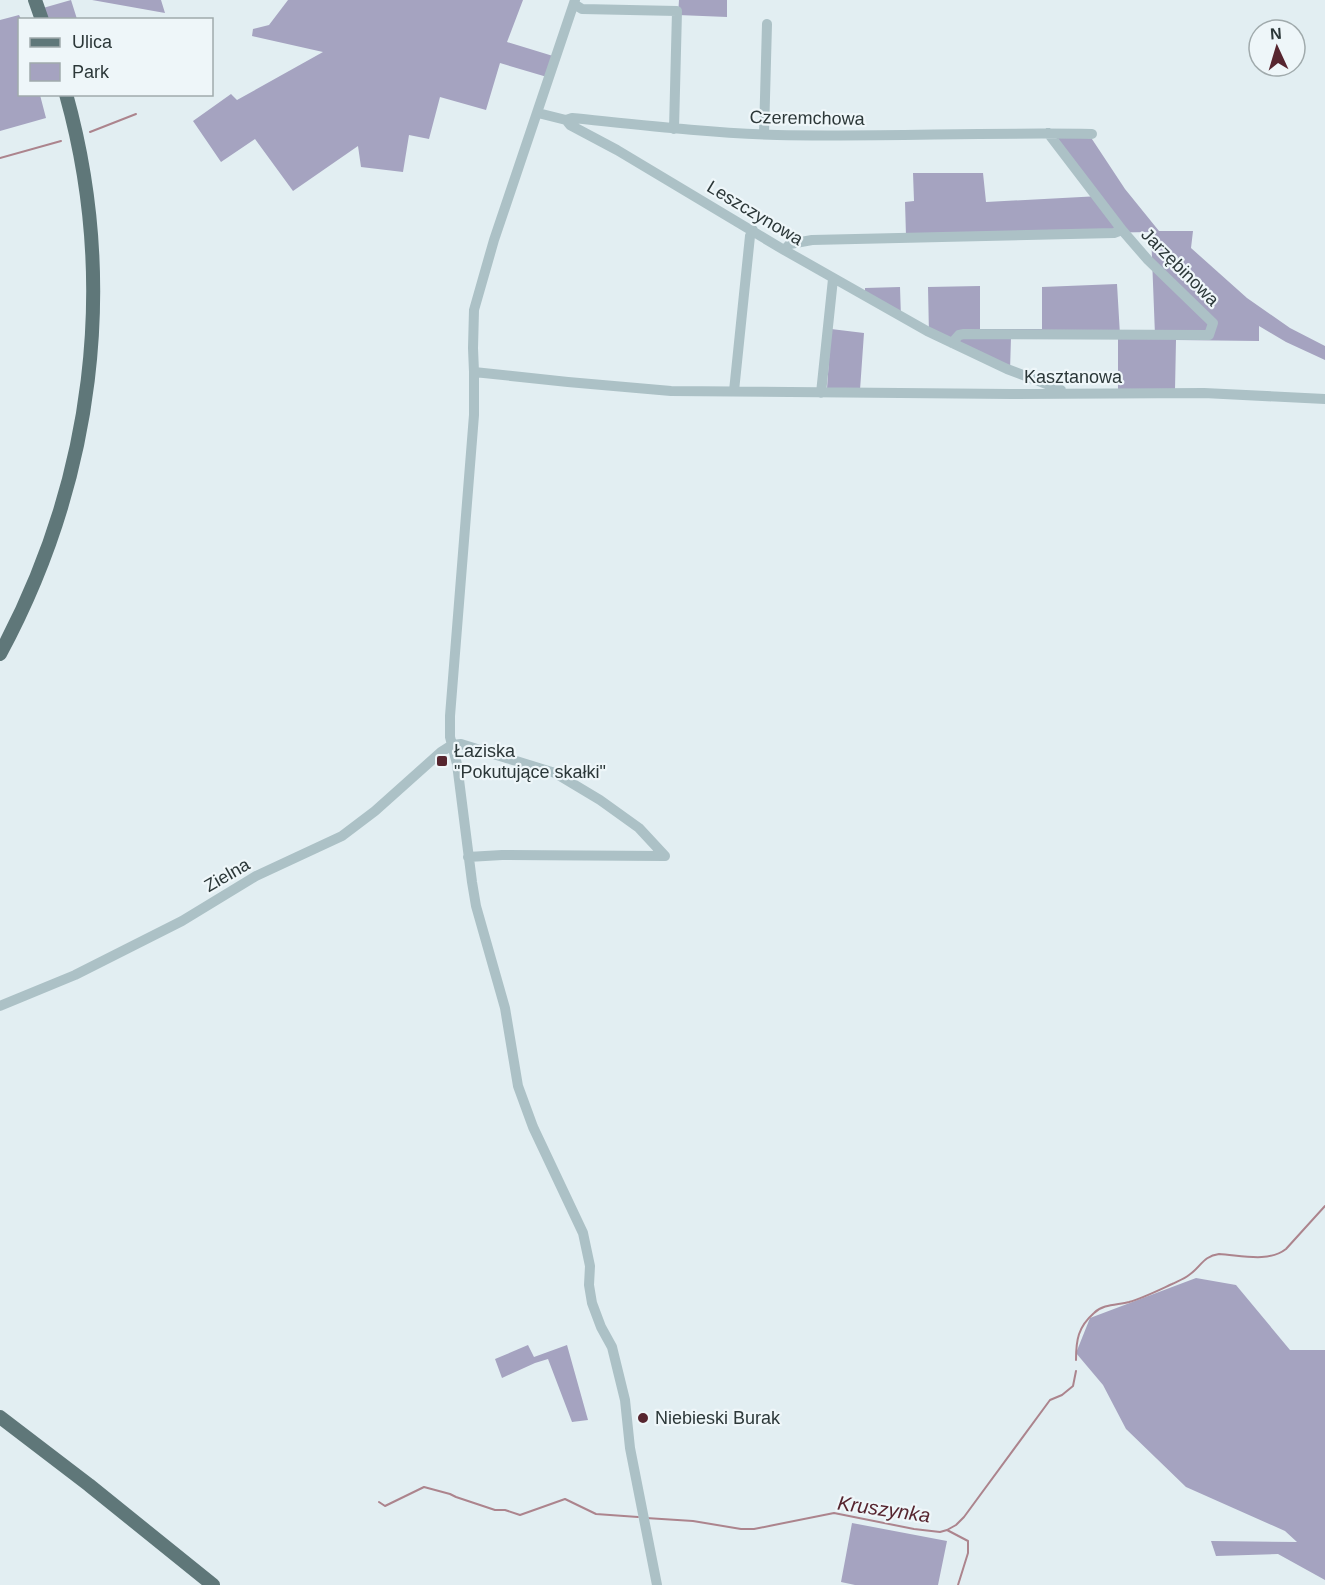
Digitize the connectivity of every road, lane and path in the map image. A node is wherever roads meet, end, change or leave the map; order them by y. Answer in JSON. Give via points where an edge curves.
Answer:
{"nodes":[{"id":1,"x":35,"y":0,"type":"edge"},
{"id":2,"x":574,"y":2,"type":"edge"},
{"id":3,"x":41,"y":18,"type":"edge"},
{"id":4,"x":767,"y":24,"type":"dead end"},
{"id":5,"x":66,"y":96,"type":"edge"},
{"id":6,"x":538,"y":113,"type":"junction"},
{"id":7,"x":566,"y":120,"type":"junction"},
{"id":8,"x":674,"y":129,"type":"junction"},
{"id":9,"x":1048,"y":133,"type":"junction"},
{"id":10,"x":764,"y":134,"type":"junction"},
{"id":11,"x":1092,"y":134,"type":"dead end"},
{"id":12,"x":753,"y":230,"type":"junction"},
{"id":13,"x":1122,"y":230,"type":"junction"},
{"id":14,"x":784,"y":250,"type":"junction"},
{"id":15,"x":833,"y":279,"type":"junction"},
{"id":16,"x":952,"y":343,"type":"junction"},
{"id":17,"x":474,"y":372,"type":"junction"},
{"id":18,"x":734,"y":391,"type":"junction"},
{"id":19,"x":821,"y":393,"type":"junction"},
{"id":20,"x":1061,"y":394,"type":"junction"},
{"id":21,"x":1325,"y":399,"type":"edge"},
{"id":22,"x":0,"y":654,"type":"edge"},
{"id":23,"x":452,"y":745,"type":"junction"},
{"id":24,"x":468,"y":857,"type":"junction"},
{"id":25,"x":0,"y":1006,"type":"edge"},
{"id":26,"x":0,"y":1417,"type":"edge"},
{"id":27,"x":213,"y":1585,"type":"edge"},
{"id":28,"x":657,"y":1585,"type":"edge"}],
"edges":[{"from":1,"to":3,"type":"main road"},
{"from":2,"to":6,"type":"street"},
{"from":2,"to":8,"type":"street","via":[[582,9],[677,11]]},
{"from":4,"to":10,"type":"street"},
{"from":5,"to":22,"type":"main road","via":[[82,161],[93,256],[89,373],[66,494],[25,604]]},
{"from":6,"to":7,"type":"street","name":"Leszczynowa"},
{"from":6,"to":17,"type":"street","via":[[474,310]]},
{"from":7,"to":8,"type":"street","name":"Czeremchowa"},
{"from":7,"to":12,"type":"street","name":"Leszczynowa"},
{"from":8,"to":10,"type":"street","name":"Czeremchowa"},
{"from":9,"to":10,"type":"street","name":"Czeremchowa"},
{"from":9,"to":11,"type":"street","name":"Czeremchowa"},
{"from":9,"to":13,"type":"street"},
{"from":12,"to":14,"type":"street","name":"Leszczynowa"},
{"from":12,"to":18,"type":"street"},
{"from":13,"to":14,"type":"street","name":"Jarzębinowa","via":[[812,240],[790,244]]},
{"from":13,"to":16,"type":"street","name":"Jarzębinowa","via":[[1213,323],[1209,335],[964,334]]},
{"from":14,"to":15,"type":"street","name":"Leszczynowa"},
{"from":15,"to":16,"type":"street","name":"Leszczynowa"},
{"from":15,"to":19,"type":"street"},
{"from":16,"to":20,"type":"street","name":"Leszczynowa","via":[[1058,388]]},
{"from":17,"to":18,"type":"street","name":"Kasztanowa","via":[[671,391]]},
{"from":17,"to":23,"type":"street","via":[[450,716]]},
{"from":18,"to":19,"type":"street","name":"Kasztanowa"},
{"from":19,"to":20,"type":"street","name":"Kasztanowa"},
{"from":20,"to":21,"type":"street","name":"Kasztanowa","via":[[1204,393]]},
{"from":23,"to":24,"type":"street"},
{"from":23,"to":24,"type":"street","via":[[461,744],[555,773],[639,828],[665,856]]},
{"from":23,"to":25,"type":"street","name":"Zielna","via":[[342,836],[256,876],[182,921],[75,975]]},
{"from":24,"to":28,"type":"street","via":[[476,906],[505,1008],[518,1086],[583,1233],[592,1304],[617,1362]]},
{"from":26,"to":27,"type":"main road"}]}
